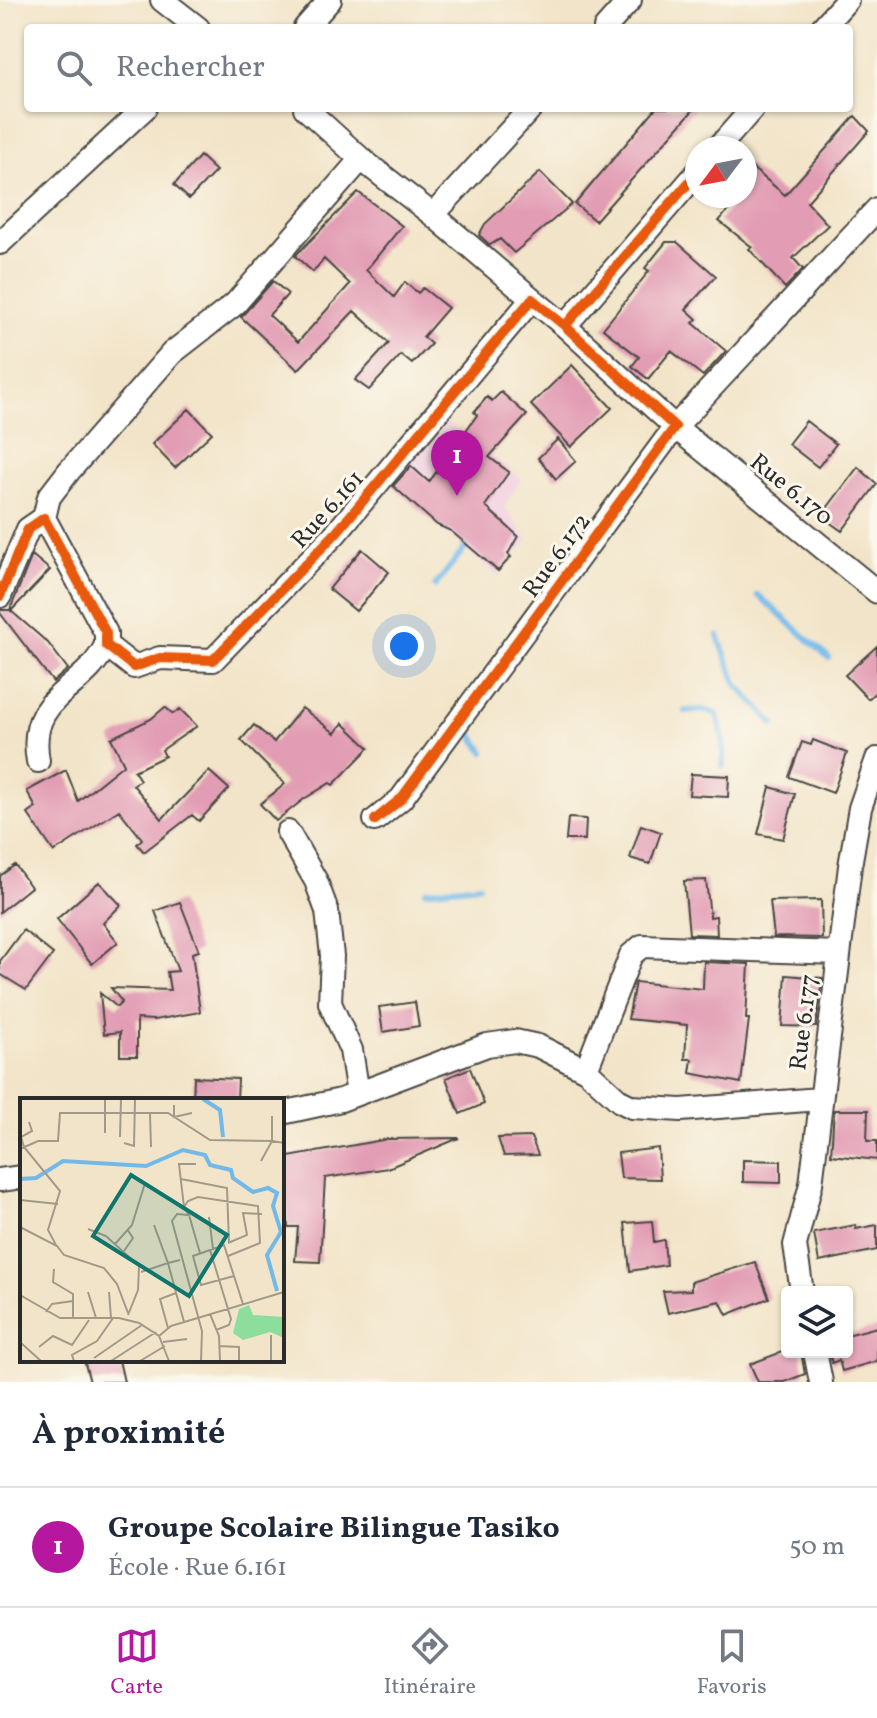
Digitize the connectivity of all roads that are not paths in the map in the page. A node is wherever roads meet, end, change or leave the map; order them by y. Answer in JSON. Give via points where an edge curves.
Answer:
{"nodes":[{"id":1,"x":162,"y":0,"type":"edge"},
{"id":2,"x":330,"y":0,"type":"edge"},
{"id":3,"x":630,"y":0,"type":"edge"},
{"id":4,"x":847,"y":0,"type":"edge"},
{"id":5,"x":193,"y":24,"type":"edge"},
{"id":6,"x":309,"y":24,"type":"edge"},
{"id":7,"x":609,"y":24,"type":"edge"},
{"id":8,"x":826,"y":24,"type":"edge"},
{"id":9,"x":141,"y":112,"type":"edge"},
{"id":10,"x":309,"y":112,"type":"edge"},
{"id":11,"x":527,"y":112,"type":"edge"},
{"id":12,"x":750,"y":112,"type":"edge"},
{"id":13,"x":728,"y":136,"type":"edge"},
{"id":14,"x":361,"y":159,"type":"junction"},
{"id":15,"x":685,"y":187,"type":"edge"},
{"id":16,"x":877,"y":209,"type":"edge"},
{"id":17,"x":433,"y":215,"type":"junction"},
{"id":18,"x":0,"y":243,"type":"edge"},
{"id":19,"x":532,"y":299,"type":"junction"},
{"id":20,"x":565,"y":326,"type":"junction"},
{"id":21,"x":675,"y":427,"type":"junction"},
{"id":22,"x":44,"y":518,"type":"junction"},
{"id":23,"x":877,"y":592,"type":"edge"},
{"id":24,"x":0,"y":596,"type":"edge"},
{"id":25,"x":106,"y":645,"type":"junction"},
{"id":26,"x":877,"y":759,"type":"edge"},
{"id":27,"x":38,"y":761,"type":"dead end"},
{"id":28,"x":375,"y":820,"type":"dead end"},
{"id":29,"x":288,"y":832,"type":"dead end"},
{"id":30,"x":838,"y":953,"type":"junction"},
{"id":31,"x":586,"y":1070,"type":"junction"},
{"id":32,"x":358,"y":1094,"type":"junction"},
{"id":33,"x":819,"y":1099,"type":"junction"},
{"id":34,"x":284,"y":1112,"type":"edge"},
{"id":35,"x":20,"y":1177,"type":"edge"},
{"id":36,"x":0,"y":1180,"type":"edge"},
{"id":37,"x":801,"y":1286,"type":"edge"},
{"id":38,"x":816,"y":1358,"type":"edge"},
{"id":39,"x":821,"y":1382,"type":"edge"}],
"edges":[{"from":1,"to":5,"type":"street"},
{"from":2,"to":6,"type":"street"},
{"from":3,"to":7,"type":"street"},
{"from":4,"to":8,"type":"street"},
{"from":9,"to":18,"type":"street"},
{"from":10,"to":14,"type":"street"},
{"from":11,"to":17,"type":"street"},
{"from":12,"to":13,"type":"street"},
{"from":14,"to":17,"type":"street"},
{"from":14,"to":22,"type":"street","via":[[235,304],[172,353],[62,480],[49,497]]},
{"from":15,"to":20,"type":"street"},
{"from":16,"to":21,"type":"street","name":"Rue 6.172"},
{"from":17,"to":19,"type":"street"},
{"from":19,"to":20,"type":"street"},
{"from":19,"to":25,"type":"street","name":"Rue 6.161","via":[[336,533],[213,660],[160,658],[134,667]]},
{"from":20,"to":21,"type":"street"},
{"from":21,"to":23,"type":"street","name":"Rue 6.170"},
{"from":21,"to":28,"type":"street","name":"Rue 6.172","via":[[401,799]]},
{"from":22,"to":24,"type":"street","via":[[28,529]]},
{"from":22,"to":25,"type":"street","via":[[106,633]]},
{"from":25,"to":27,"type":"street","via":[[46,708],[37,725]]},
{"from":26,"to":30,"type":"street","name":"Rue 6.177","via":[[860,808]]},
{"from":29,"to":32,"type":"street","via":[[327,911],[330,1003],[351,1050]]},
{"from":30,"to":31,"type":"street","via":[[642,946],[631,955]]},
{"from":30,"to":33,"type":"street","name":"Rue 6.177"},
{"from":31,"to":32,"type":"street","via":[[538,1046],[515,1041],[487,1045]]},
{"from":31,"to":33,"type":"street","via":[[632,1107],[681,1110]]},
{"from":32,"to":34,"type":"street"},
{"from":33,"to":37,"type":"street","name":"Rue 6.177","via":[[811,1184],[795,1245]]},
{"from":35,"to":36,"type":"street"},
{"from":38,"to":39,"type":"street"}]}
